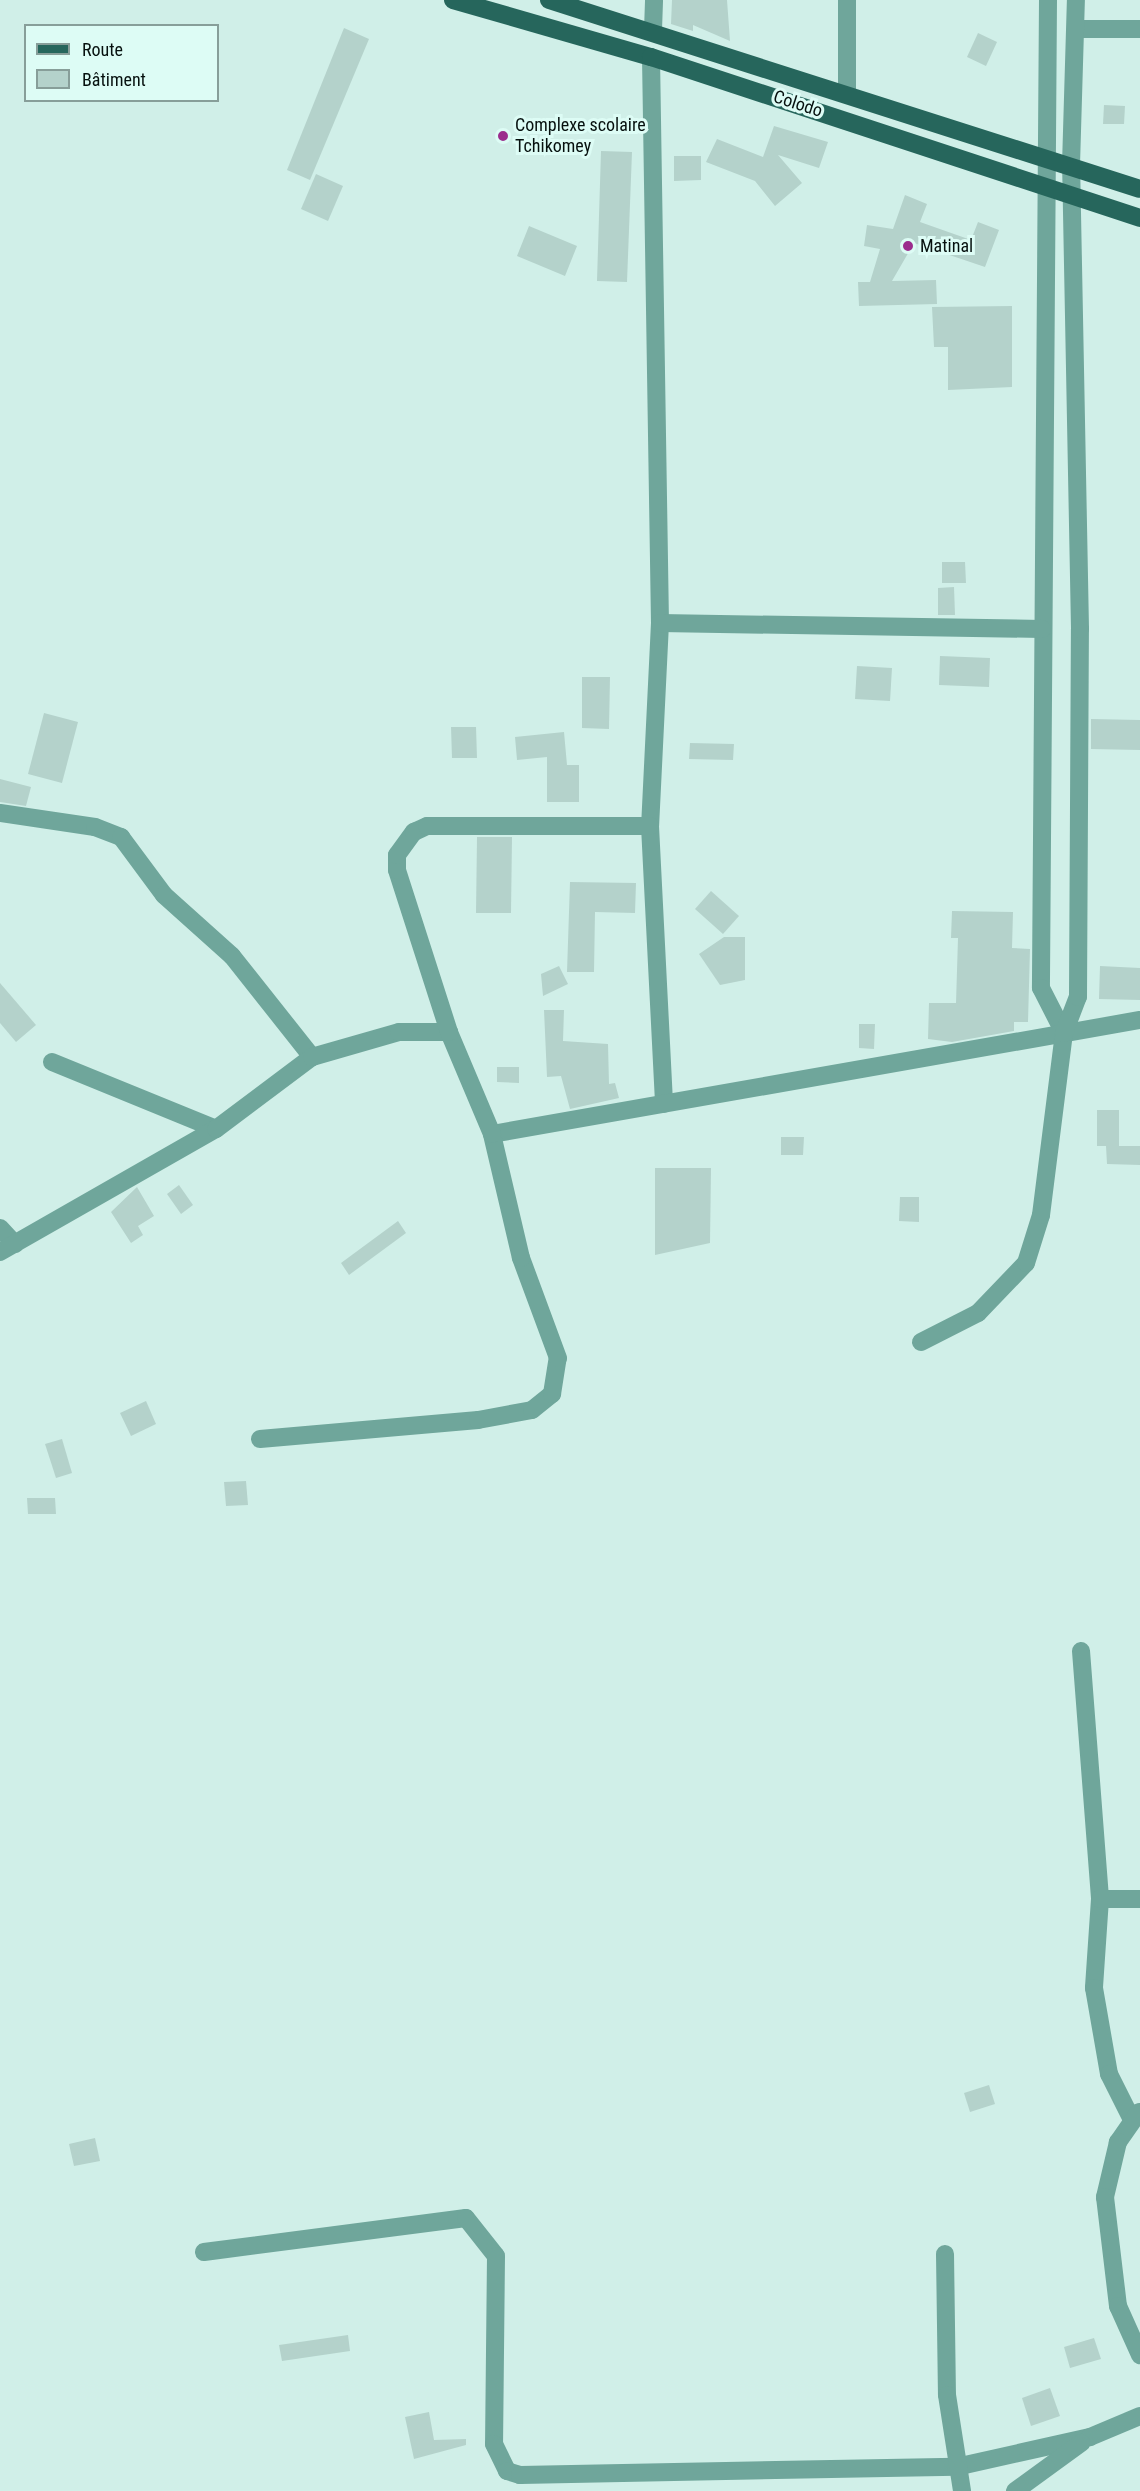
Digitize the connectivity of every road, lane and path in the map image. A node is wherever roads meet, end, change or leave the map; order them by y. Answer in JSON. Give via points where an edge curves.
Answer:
{"nodes":[{"id":1,"x":453,"y":0,"type":"edge"},
{"id":2,"x":549,"y":0,"type":"edge"},
{"id":3,"x":654,"y":0,"type":"edge"},
{"id":4,"x":847,"y":0,"type":"edge"},
{"id":5,"x":1048,"y":0,"type":"edge"},
{"id":6,"x":1076,"y":0,"type":"edge"},
{"id":7,"x":1076,"y":29,"type":"junction"},
{"id":8,"x":653,"y":30,"type":"junction"},
{"id":9,"x":1140,"y":30,"type":"edge"},
{"id":10,"x":651,"y":57,"type":"junction"},
{"id":11,"x":847,"y":93,"type":"junction"},
{"id":12,"x":1047,"y":157,"type":"junction"},
{"id":13,"x":1071,"y":165,"type":"junction"},
{"id":14,"x":1047,"y":186,"type":"junction"},
{"id":15,"x":1140,"y":189,"type":"edge"},
{"id":16,"x":1071,"y":196,"type":"junction"},
{"id":17,"x":1140,"y":218,"type":"edge"},
{"id":18,"x":660,"y":624,"type":"junction"},
{"id":19,"x":1042,"y":629,"type":"junction"},
{"id":20,"x":0,"y":813,"type":"edge"},
{"id":21,"x":650,"y":826,"type":"junction"},
{"id":22,"x":1140,"y":1020,"type":"edge"},
{"id":23,"x":449,"y":1032,"type":"junction"},
{"id":24,"x":1064,"y":1033,"type":"junction"},
{"id":25,"x":312,"y":1057,"type":"junction"},
{"id":26,"x":52,"y":1062,"type":"dead end"},
{"id":27,"x":664,"y":1104,"type":"junction"},
{"id":28,"x":216,"y":1129,"type":"junction"},
{"id":29,"x":492,"y":1134,"type":"junction"},
{"id":30,"x":0,"y":1228,"type":"edge"},
{"id":31,"x":7,"y":1248,"type":"edge"},
{"id":32,"x":921,"y":1342,"type":"dead end"},
{"id":33,"x":261,"y":1439,"type":"dead end"},
{"id":34,"x":1081,"y":1651,"type":"dead end"},
{"id":35,"x":1100,"y":1899,"type":"junction"},
{"id":36,"x":1140,"y":1899,"type":"edge"},
{"id":37,"x":1135,"y":2115,"type":"edge"},
{"id":38,"x":204,"y":2252,"type":"dead end"},
{"id":39,"x":945,"y":2254,"type":"dead end"},
{"id":40,"x":1140,"y":2355,"type":"edge"},
{"id":41,"x":1140,"y":2416,"type":"edge"},
{"id":42,"x":1090,"y":2437,"type":"junction"},
{"id":43,"x":956,"y":2467,"type":"junction"},
{"id":44,"x":962,"y":2491,"type":"edge"},
{"id":45,"x":1015,"y":2491,"type":"edge"}],
"edges":[{"from":1,"to":10,"type":"main road","name":"Colodo"},
{"from":2,"to":8,"type":"main road","name":"Colodo"},
{"from":3,"to":8,"type":"street"},
{"from":4,"to":11,"type":"street"},
{"from":5,"to":12,"type":"street"},
{"from":6,"to":7,"type":"street"},
{"from":7,"to":9,"type":"street"},
{"from":7,"to":13,"type":"street"},
{"from":8,"to":11,"type":"main road","name":"Colodo"},
{"from":10,"to":14,"type":"main road","name":"Colodo"},
{"from":10,"to":18,"type":"street"},
{"from":11,"to":12,"type":"main road","name":"Colodo"},
{"from":12,"to":13,"type":"main road","name":"Colodo"},
{"from":12,"to":14,"type":"street"},
{"from":13,"to":15,"type":"main road","name":"Colodo"},
{"from":13,"to":16,"type":"street"},
{"from":14,"to":16,"type":"main road","name":"Colodo"},
{"from":14,"to":19,"type":"street"},
{"from":16,"to":17,"type":"main road","name":"Colodo"},
{"from":16,"to":24,"type":"street","via":[[1080,629],[1078,985]]},
{"from":18,"to":19,"type":"street"},
{"from":18,"to":21,"type":"street"},
{"from":19,"to":24,"type":"street","via":[[1041,988]]},
{"from":20,"to":25,"type":"street","via":[[121,837],[164,895],[232,956]]},
{"from":21,"to":23,"type":"street","via":[[466,824],[414,832],[397,855],[397,870]]},
{"from":21,"to":27,"type":"street"},
{"from":22,"to":24,"type":"street"},
{"from":23,"to":25,"type":"street","via":[[399,1032]]},
{"from":23,"to":29,"type":"street"},
{"from":24,"to":27,"type":"street"},
{"from":24,"to":32,"type":"street","via":[[1041,1215],[1026,1263],[978,1313]]},
{"from":25,"to":28,"type":"street"},
{"from":26,"to":28,"type":"street"},
{"from":27,"to":29,"type":"street"},
{"from":28,"to":31,"type":"street"},
{"from":29,"to":33,"type":"street","via":[[521,1258],[558,1358],[552,1394],[532,1410],[478,1420]]},
{"from":30,"to":31,"type":"street"},
{"from":34,"to":35,"type":"street"},
{"from":35,"to":36,"type":"street"},
{"from":35,"to":37,"type":"street","via":[[1094,1944],[1099,2027],[1109,2074]]},
{"from":37,"to":40,"type":"street","via":[[1108,2166],[1105,2197],[1118,2307]]},
{"from":38,"to":43,"type":"street","via":[[466,2218],[496,2256],[494,2444],[507,2471],[520,2475]]},
{"from":39,"to":43,"type":"street","via":[[942,2325]]},
{"from":41,"to":42,"type":"street"},
{"from":42,"to":43,"type":"street"},
{"from":42,"to":45,"type":"street"},
{"from":43,"to":44,"type":"street"}]}
